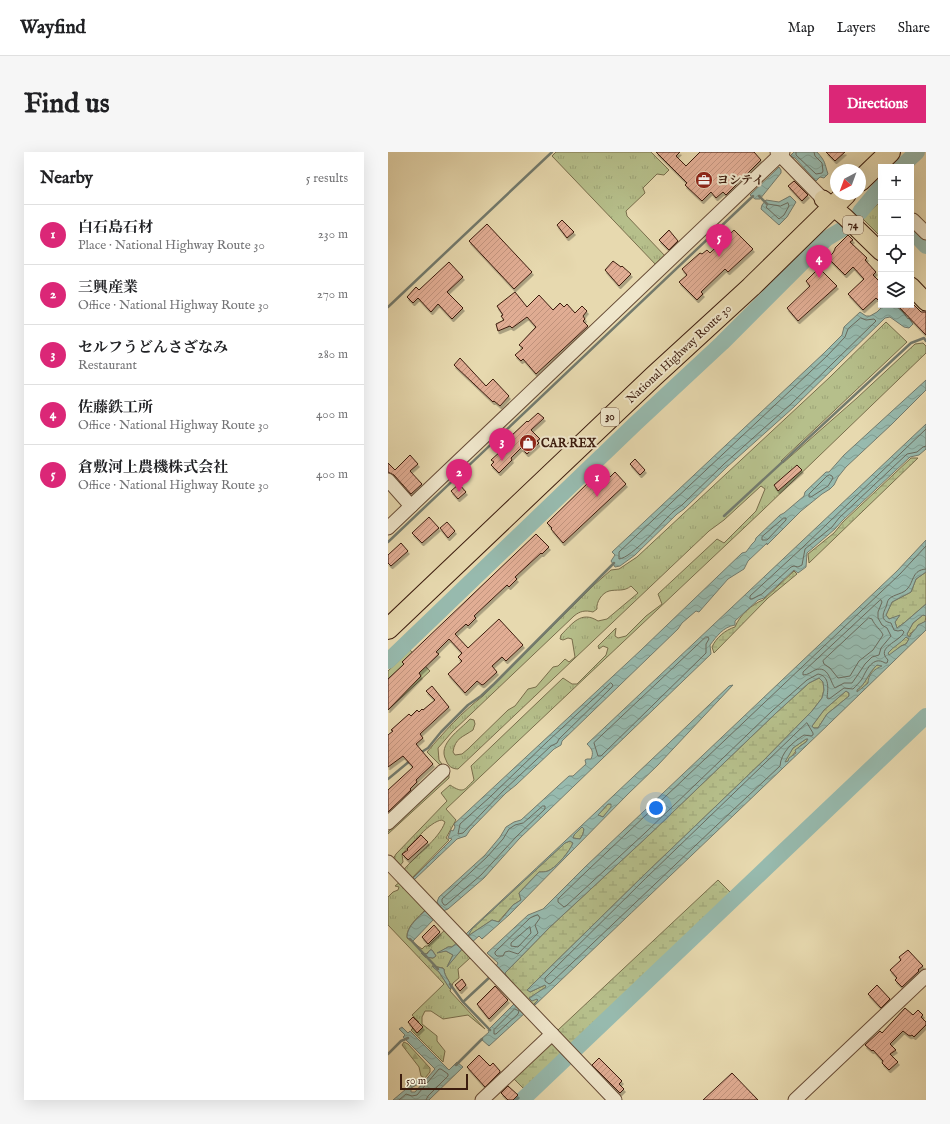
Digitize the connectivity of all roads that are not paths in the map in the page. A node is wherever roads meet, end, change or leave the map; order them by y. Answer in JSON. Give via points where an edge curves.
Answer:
{"nodes":[{"id":1,"x":872,"y":152,"type":"edge"},
{"id":2,"x":890,"y":152,"type":"edge"},
{"id":3,"x":780,"y":153,"type":"edge"},
{"id":4,"x":859,"y":164,"type":"edge"},
{"id":5,"x":866,"y":174,"type":"edge"},
{"id":6,"x":830,"y":193,"type":"edge"},
{"id":7,"x":832,"y":200,"type":"edge"},
{"id":8,"x":832,"y":200,"type":"edge"},
{"id":9,"x":838,"y":200,"type":"edge"},
{"id":10,"x":914,"y":221,"type":"edge"},
{"id":11,"x":926,"y":233,"type":"edge"},
{"id":12,"x":878,"y":248,"type":"edge"},
{"id":13,"x":914,"y":289,"type":"edge"},
{"id":14,"x":926,"y":302,"type":"edge"},
{"id":15,"x":388,"y":480,"type":"edge"},
{"id":16,"x":411,"y":506,"type":"junction"},
{"id":17,"x":388,"y":528,"type":"edge"},
{"id":18,"x":388,"y":612,"type":"edge"},
{"id":19,"x":388,"y":628,"type":"edge"},
{"id":20,"x":443,"y":772,"type":"dead end"},
{"id":21,"x":388,"y":823,"type":"edge"},
{"id":22,"x":388,"y":862,"type":"edge"},
{"id":23,"x":926,"y":976,"type":"edge"},
{"id":24,"x":552,"y":1034,"type":"junction"},
{"id":25,"x":482,"y":1100,"type":"edge"},
{"id":26,"x":615,"y":1100,"type":"edge"},
{"id":27,"x":795,"y":1100,"type":"edge"}],
"edges":[{"from":1,"to":4,"type":"highway"},
{"from":2,"to":5,"type":"highway"},
{"from":3,"to":6,"type":"street"},
{"from":3,"to":16,"type":"street"},
{"from":7,"to":18,"type":"highway","name":"National Highway Route 30","number":"30","via":[[707,309]]},
{"from":8,"to":19,"type":"highway","name":"National Highway Route 30","number":"30","via":[[751,287]]},
{"from":9,"to":12,"type":"main road","number":"74"},
{"from":10,"to":11,"type":"street"},
{"from":13,"to":14,"type":"main road"},
{"from":15,"to":16,"type":"street"},
{"from":16,"to":17,"type":"street"},
{"from":20,"to":21,"type":"street"},
{"from":22,"to":24,"type":"street"},
{"from":23,"to":27,"type":"street"},
{"from":24,"to":25,"type":"street"},
{"from":24,"to":26,"type":"street"}]}
